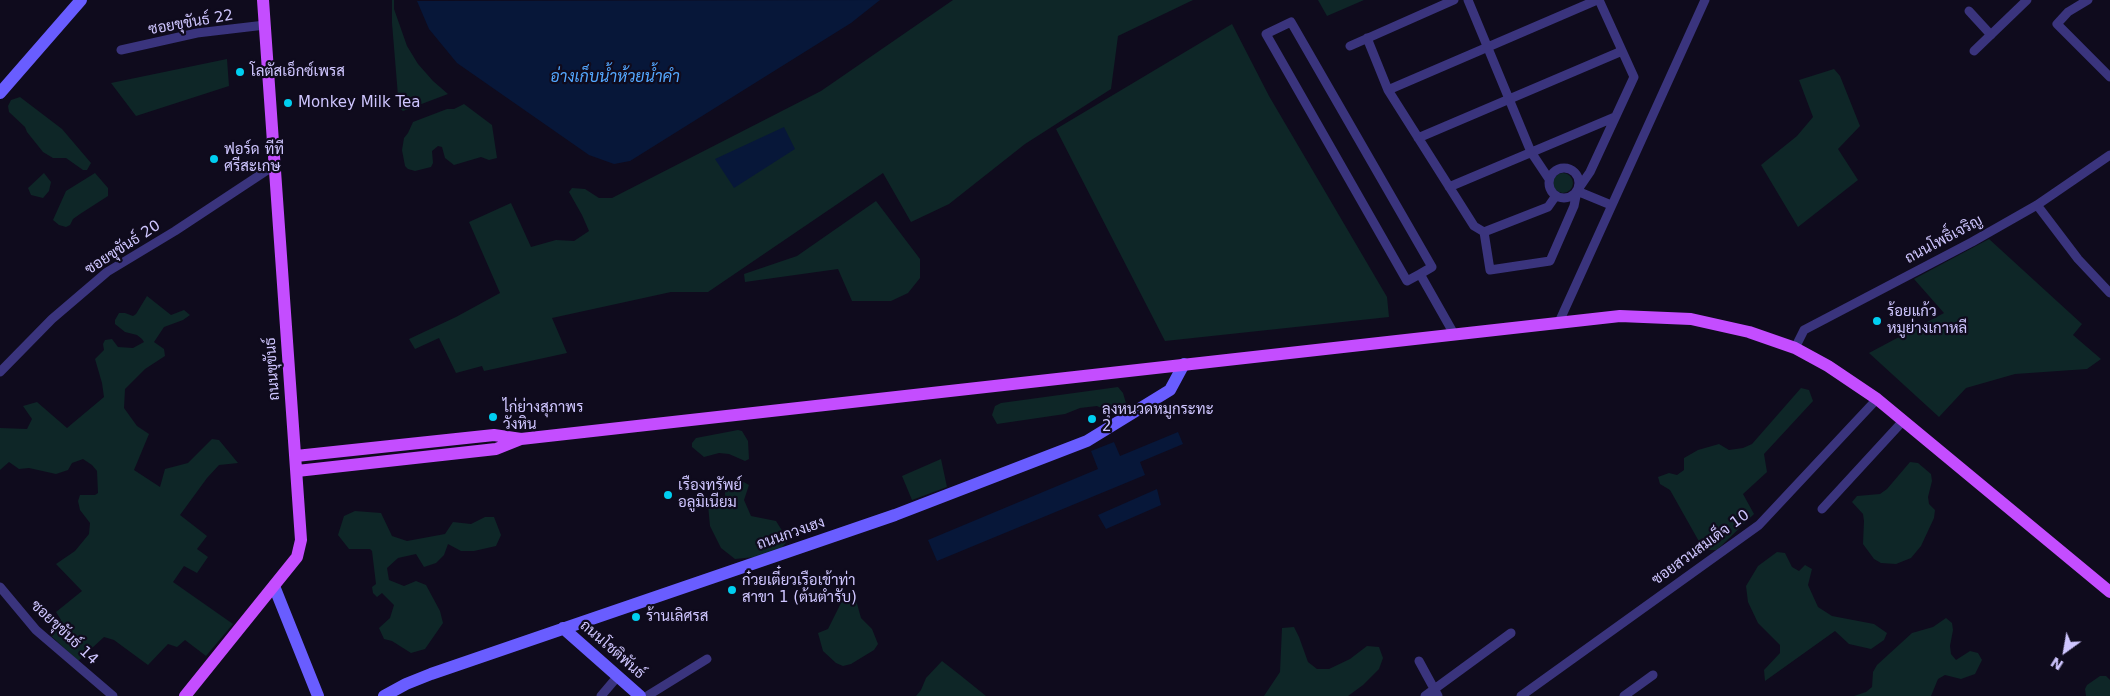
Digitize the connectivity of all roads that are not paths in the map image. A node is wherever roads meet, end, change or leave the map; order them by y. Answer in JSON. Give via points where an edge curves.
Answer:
{"nodes":[{"id":1,"x":81,"y":0,"type":"edge"},
{"id":2,"x":264,"y":0,"type":"edge"},
{"id":3,"x":1454,"y":0,"type":"edge"},
{"id":4,"x":1468,"y":0,"type":"edge"},
{"id":5,"x":1598,"y":0,"type":"edge"},
{"id":6,"x":1705,"y":0,"type":"edge"},
{"id":7,"x":2027,"y":0,"type":"edge"},
{"id":8,"x":2088,"y":0,"type":"edge"},
{"id":9,"x":1969,"y":11,"type":"dead end"},
{"id":10,"x":265,"y":25,"type":"junction"},
{"id":11,"x":1991,"y":35,"type":"junction"},
{"id":12,"x":1367,"y":38,"type":"junction"},
{"id":13,"x":1350,"y":46,"type":"dead end"},
{"id":14,"x":1488,"y":47,"type":"junction"},
{"id":15,"x":121,"y":50,"type":"dead end"},
{"id":16,"x":1974,"y":51,"type":"dead end"},
{"id":17,"x":1622,"y":52,"type":"junction"},
{"id":18,"x":2110,"y":77,"type":"edge"},
{"id":19,"x":1388,"y":90,"type":"junction"},
{"id":20,"x":0,"y":93,"type":"edge"},
{"id":21,"x":1509,"y":99,"type":"junction"},
{"id":22,"x":1616,"y":117,"type":"junction"},
{"id":23,"x":1418,"y":138,"type":"junction"},
{"id":24,"x":1531,"y":152,"type":"junction"},
{"id":25,"x":2110,"y":155,"type":"edge"},
{"id":26,"x":275,"y":164,"type":"junction"},
{"id":27,"x":1549,"y":179,"type":"junction"},
{"id":28,"x":1449,"y":187,"type":"junction"},
{"id":29,"x":1578,"y":191,"type":"junction"},
{"id":30,"x":1556,"y":197,"type":"junction"},
{"id":31,"x":2037,"y":204,"type":"junction"},
{"id":32,"x":1611,"y":205,"type":"junction"},
{"id":33,"x":1484,"y":232,"type":"junction"},
{"id":34,"x":1420,"y":274,"type":"junction"},
{"id":35,"x":2110,"y":293,"type":"edge"},
{"id":36,"x":1559,"y":322,"type":"junction"},
{"id":37,"x":1454,"y":334,"type":"junction"},
{"id":38,"x":1795,"y":348,"type":"junction"},
{"id":39,"x":1184,"y":364,"type":"junction"},
{"id":40,"x":0,"y":372,"type":"edge"},
{"id":41,"x":1876,"y":399,"type":"junction"},
{"id":42,"x":1903,"y":421,"type":"junction"},
{"id":43,"x":521,"y":438,"type":"junction"},
{"id":44,"x":296,"y":456,"type":"junction"},
{"id":45,"x":297,"y":471,"type":"junction"},
{"id":46,"x":1822,"y":509,"type":"dead end"},
{"id":47,"x":274,"y":586,"type":"junction"},
{"id":48,"x":0,"y":587,"type":"edge"},
{"id":49,"x":2110,"y":592,"type":"edge"},
{"id":50,"x":563,"y":628,"type":"junction"},
{"id":51,"x":1512,"y":633,"type":"dead end"},
{"id":52,"x":707,"y":659,"type":"dead end"},
{"id":53,"x":1419,"y":661,"type":"dead end"},
{"id":54,"x":1653,"y":675,"type":"dead end"},
{"id":55,"x":618,"y":676,"type":"junction"},
{"id":56,"x":1436,"y":693,"type":"edge"},
{"id":57,"x":1629,"y":695,"type":"edge"},
{"id":58,"x":113,"y":696,"type":"edge"},
{"id":59,"x":185,"y":696,"type":"edge"},
{"id":60,"x":318,"y":696,"type":"edge"},
{"id":61,"x":384,"y":696,"type":"edge"},
{"id":62,"x":601,"y":696,"type":"edge"},
{"id":63,"x":640,"y":696,"type":"edge"},
{"id":64,"x":647,"y":696,"type":"edge"},
{"id":65,"x":1425,"y":696,"type":"edge"},
{"id":66,"x":1521,"y":696,"type":"edge"}],
"edges":[{"from":1,"to":20,"type":"street"},
{"from":2,"to":10,"type":"main road","name":"ถนนขุขันธ์"},
{"from":3,"to":12,"type":"street"},
{"from":4,"to":14,"type":"street"},
{"from":5,"to":14,"type":"street"},
{"from":5,"to":17,"type":"street"},
{"from":6,"to":32,"type":"street"},
{"from":7,"to":11,"type":"street"},
{"from":8,"to":18,"type":"street","via":[[2068,12],[2057,24]]},
{"from":9,"to":11,"type":"street"},
{"from":10,"to":15,"type":"street","name":"ซอยขุขันธ์ 22","via":[[197,33]]},
{"from":10,"to":26,"type":"main road","name":"ถนนขุขันธ์"},
{"from":11,"to":16,"type":"street"},
{"from":12,"to":13,"type":"street"},
{"from":12,"to":19,"type":"street"},
{"from":14,"to":19,"type":"street"},
{"from":14,"to":21,"type":"street"},
{"from":17,"to":21,"type":"street"},
{"from":17,"to":22,"type":"street","via":[[1634,77]]},
{"from":19,"to":23,"type":"street"},
{"from":21,"to":23,"type":"street"},
{"from":21,"to":24,"type":"street"},
{"from":22,"to":24,"type":"street"},
{"from":22,"to":29,"type":"street"},
{"from":23,"to":28,"type":"street"},
{"from":24,"to":27,"type":"street"},
{"from":24,"to":28,"type":"street"},
{"from":25,"to":31,"type":"street","name":"ถนนโพธิ์เจริญ"},
{"from":26,"to":40,"type":"street","name":"ซอยขุขันธ์ 20","via":[[107,272],[52,319]]},
{"from":26,"to":44,"type":"main road","name":"ถนนขุขันธ์"},
{"from":27,"to":29,"type":"street","via":[[1559,168],[1570,169],[1579,180]]},
{"from":27,"to":30,"type":"street","via":[[1549,189]]},
{"from":28,"to":33,"type":"street","via":[[1474,226]]},
{"from":29,"to":30,"type":"street","via":[[1568,198]]},
{"from":29,"to":32,"type":"street"},
{"from":29,"to":33,"type":"street","via":[[1550,261],[1490,270]]},
{"from":30,"to":33,"type":"street","via":[[1548,206]]},
{"from":31,"to":35,"type":"street","via":[[2078,259]]},
{"from":31,"to":38,"type":"street","name":"ถนนโพธิ์เจริญ","via":[[1972,242],[1804,330]]},
{"from":32,"to":36,"type":"street"},
{"from":34,"to":34,"type":"street","via":[[1407,281],[1266,34],[1291,22],[1432,267]]},
{"from":34,"to":37,"type":"street"},
{"from":36,"to":37,"type":"main road"},
{"from":36,"to":38,"type":"main road","via":[[1620,316],[1690,319],[1749,332]]},
{"from":37,"to":39,"type":"main road"},
{"from":38,"to":41,"type":"main road"},
{"from":39,"to":43,"type":"main road"},
{"from":39,"to":50,"type":"street","name":"ถนนกวงเฮง","via":[[1170,390],[1087,441],[895,515]]},
{"from":41,"to":42,"type":"main road"},
{"from":41,"to":66,"type":"street","name":"ซอยสวนสมเด็จ 10","via":[[1759,525]]},
{"from":42,"to":46,"type":"street"},
{"from":42,"to":49,"type":"main road"},
{"from":43,"to":44,"type":"main road","via":[[494,435]]},
{"from":43,"to":45,"type":"main road","via":[[496,449]]},
{"from":44,"to":45,"type":"main road","name":"ถนนขุขันธ์"},
{"from":45,"to":47,"type":"main road","name":"ถนนขุขันธ์","via":[[301,540],[297,557]]},
{"from":47,"to":59,"type":"main road","name":"ถนนขุขันธ์"},
{"from":47,"to":60,"type":"street"},
{"from":48,"to":58,"type":"street","name":"ซอยขุขันธ์ 14","via":[[36,630]]},
{"from":50,"to":55,"type":"street","name":"ถนนโชติพันธ์"},
{"from":50,"to":61,"type":"street","name":"ถนนกวงเฮง","via":[[431,674]]},
{"from":51,"to":56,"type":"street"},
{"from":52,"to":64,"type":"street"},
{"from":53,"to":56,"type":"street"},
{"from":54,"to":57,"type":"street"},
{"from":55,"to":62,"type":"street"},
{"from":55,"to":63,"type":"street","name":"ถนนโชติพันธ์"},
{"from":56,"to":65,"type":"street"}]}
